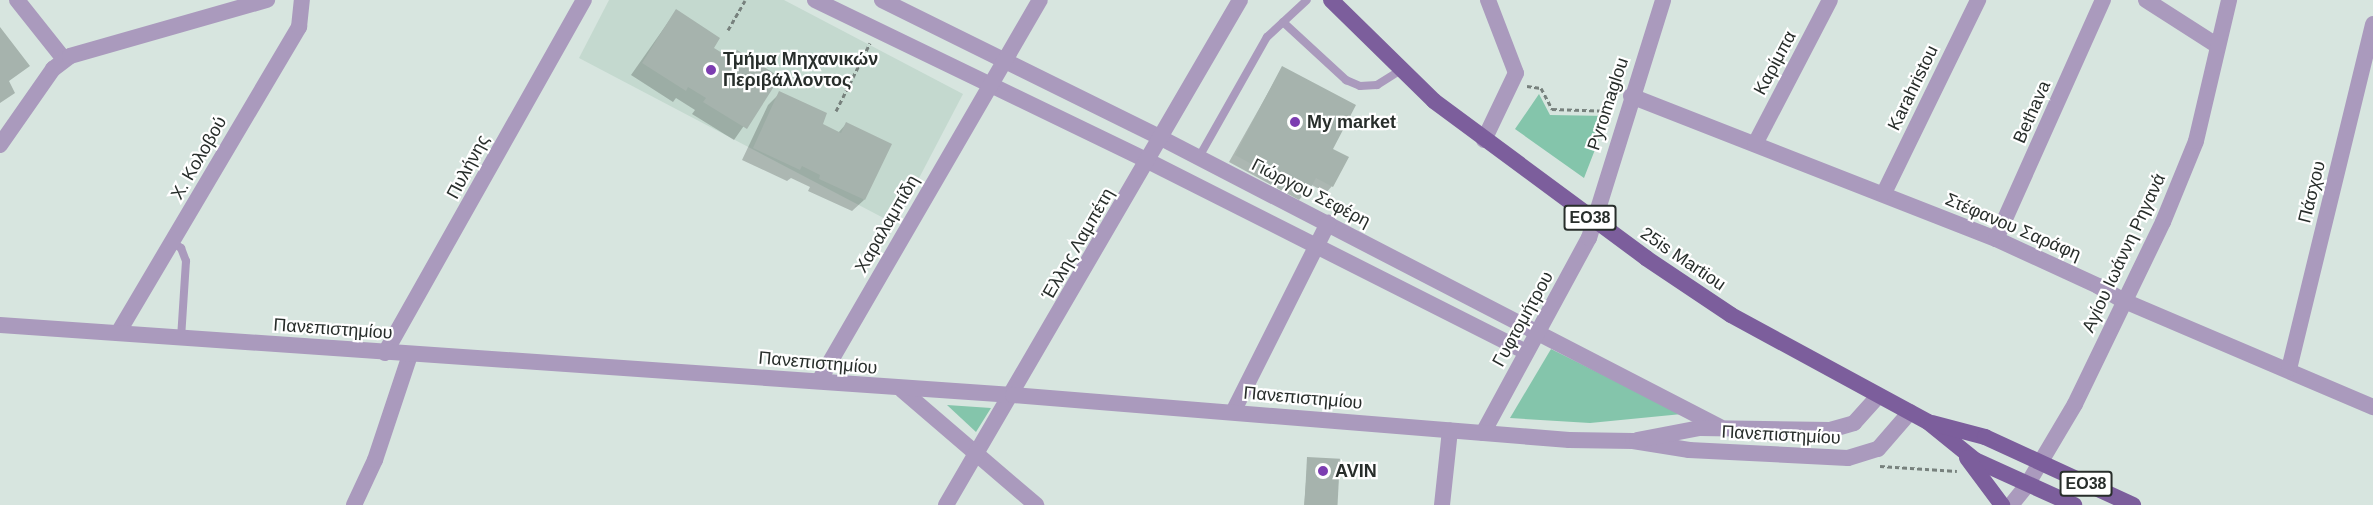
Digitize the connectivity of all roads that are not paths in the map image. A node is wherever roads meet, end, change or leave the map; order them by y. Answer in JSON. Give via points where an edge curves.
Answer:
{"nodes":[{"id":1,"x":18,"y":0,"type":"edge"},
{"id":2,"x":267,"y":0,"type":"edge"},
{"id":3,"x":302,"y":0,"type":"edge"},
{"id":4,"x":584,"y":0,"type":"edge"},
{"id":5,"x":816,"y":0,"type":"edge"},
{"id":6,"x":882,"y":0,"type":"edge"},
{"id":7,"x":1040,"y":0,"type":"edge"},
{"id":8,"x":1240,"y":0,"type":"edge"},
{"id":9,"x":1307,"y":0,"type":"edge"},
{"id":10,"x":1331,"y":0,"type":"edge"},
{"id":11,"x":1488,"y":0,"type":"edge"},
{"id":12,"x":1663,"y":0,"type":"edge"},
{"id":13,"x":1830,"y":0,"type":"edge"},
{"id":14,"x":1978,"y":0,"type":"edge"},
{"id":15,"x":2103,"y":0,"type":"edge"},
{"id":16,"x":2146,"y":0,"type":"edge"},
{"id":17,"x":2229,"y":0,"type":"edge"},
{"id":18,"x":1283,"y":22,"type":"junction"},
{"id":19,"x":2373,"y":24,"type":"edge"},
{"id":20,"x":2216,"y":45,"type":"junction"},
{"id":21,"x":63,"y":59,"type":"junction"},
{"id":22,"x":1003,"y":62,"type":"junction"},
{"id":23,"x":1399,"y":70,"type":"junction"},
{"id":24,"x":988,"y":87,"type":"junction"},
{"id":25,"x":1628,"y":104,"type":"junction"},
{"id":26,"x":1161,"y":138,"type":"junction"},
{"id":27,"x":1484,"y":140,"type":"junction"},
{"id":28,"x":1755,"y":144,"type":"junction"},
{"id":29,"x":0,"y":145,"type":"edge"},
{"id":30,"x":1199,"y":157,"type":"junction"},
{"id":31,"x":1149,"y":161,"type":"junction"},
{"id":32,"x":1884,"y":193,"type":"junction"},
{"id":33,"x":1595,"y":222,"type":"junction"},
{"id":34,"x":1328,"y":223,"type":"junction"},
{"id":35,"x":1996,"y":239,"type":"junction"},
{"id":36,"x":172,"y":242,"type":"junction"},
{"id":37,"x":1316,"y":245,"type":"junction"},
{"id":38,"x":2122,"y":300,"type":"junction"},
{"id":39,"x":0,"y":325,"type":"edge"},
{"id":40,"x":1538,"y":332,"type":"junction"},
{"id":41,"x":118,"y":333,"type":"junction"},
{"id":42,"x":181,"y":338,"type":"junction"},
{"id":43,"x":1526,"y":352,"type":"junction"},
{"id":44,"x":385,"y":353,"type":"junction"},
{"id":45,"x":410,"y":355,"type":"junction"},
{"id":46,"x":2289,"y":369,"type":"junction"},
{"id":47,"x":819,"y":381,"type":"junction"},
{"id":48,"x":902,"y":390,"type":"junction"},
{"id":49,"x":1013,"y":394,"type":"junction"},
{"id":50,"x":1878,"y":396,"type":"junction"},
{"id":51,"x":2373,"y":407,"type":"edge"},
{"id":52,"x":1233,"y":412,"type":"junction"},
{"id":53,"x":1910,"y":412,"type":"junction"},
{"id":54,"x":1928,"y":422,"type":"junction"},
{"id":55,"x":1720,"y":427,"type":"junction"},
{"id":56,"x":1450,"y":430,"type":"junction"},
{"id":57,"x":1483,"y":433,"type":"junction"},
{"id":58,"x":1633,"y":441,"type":"junction"},
{"id":59,"x":1963,"y":453,"type":"junction"},
{"id":60,"x":973,"y":454,"type":"junction"},
{"id":61,"x":2039,"y":463,"type":"junction"},
{"id":62,"x":2027,"y":485,"type":"junction"},
{"id":63,"x":354,"y":505,"type":"edge"},
{"id":64,"x":946,"y":505,"type":"edge"},
{"id":65,"x":1036,"y":505,"type":"edge"},
{"id":66,"x":1442,"y":505,"type":"edge"},
{"id":67,"x":2002,"y":505,"type":"edge"},
{"id":68,"x":2011,"y":505,"type":"edge"},
{"id":69,"x":2074,"y":505,"type":"edge"},
{"id":70,"x":2133,"y":505,"type":"edge"}],
"edges":[{"from":1,"to":21,"type":"street"},
{"from":2,"to":21,"type":"street"},
{"from":3,"to":36,"type":"street","name":"Χ. Κολοβού","via":[[299,27]]},
{"from":4,"to":44,"type":"street","name":"Πυλήνης"},
{"from":5,"to":24,"type":"street"},
{"from":6,"to":22,"type":"street","name":"Γιώργου Σεφέρη"},
{"from":7,"to":22,"type":"street","name":"Χαραλαμπίδη"},
{"from":8,"to":26,"type":"street","name":"Έλλης Λαμπέτη"},
{"from":9,"to":18,"type":"lane"},
{"from":10,"to":23,"type":"main road","name":"25is Martiou","number":"ΕΟ38"},
{"from":11,"to":27,"type":"street","via":[[1515,67],[1513,84]]},
{"from":12,"to":25,"type":"street","name":"Pyromaglou"},
{"from":13,"to":28,"type":"street","name":"Καρίμπα"},
{"from":14,"to":32,"type":"street","name":"Karahristou"},
{"from":15,"to":35,"type":"street","name":"Bethava"},
{"from":16,"to":20,"type":"street"},
{"from":17,"to":20,"type":"street","name":"Αγίου Ιωάννη Ρηγανά"},
{"from":18,"to":23,"type":"lane","via":[[1346,80],[1360,86],[1377,85]]},
{"from":18,"to":30,"type":"lane","via":[[1267,37]]},
{"from":19,"to":46,"type":"street","name":"Πάσχου"},
{"from":20,"to":38,"type":"street","name":"Αγίου Ιωάννη Ρηγανά","via":[[2193,149],[2163,222]]},
{"from":21,"to":29,"type":"street"},
{"from":22,"to":24,"type":"street","name":"Χαραλαμπίδη"},
{"from":22,"to":26,"type":"street","name":"Γιώργου Σεφέρη"},
{"from":23,"to":27,"type":"main road","name":"25is Martiou","number":"ΕΟ38"},
{"from":24,"to":31,"type":"street"},
{"from":24,"to":47,"type":"street","name":"Χαραλαμπίδη"},
{"from":25,"to":28,"type":"street","name":"Στέφανου Σαράφη"},
{"from":25,"to":33,"type":"street","name":"Pyromaglou"},
{"from":26,"to":30,"type":"street","name":"Γιώργου Σεφέρη"},
{"from":26,"to":31,"type":"street","name":"Έλλης Λαμπέτη"},
{"from":27,"to":33,"type":"main road","name":"25is Martiou","number":"ΕΟ38"},
{"from":28,"to":32,"type":"street","name":"Στέφανου Σαράφη"},
{"from":30,"to":34,"type":"street","name":"Γιώργου Σεφέρη"},
{"from":31,"to":37,"type":"street"},
{"from":31,"to":49,"type":"street","name":"Έλλης Λαμπέτη"},
{"from":32,"to":35,"type":"street","name":"Στέφανου Σαράφη"},
{"from":33,"to":40,"type":"street","name":"Γυφτομήτρου"},
{"from":33,"to":50,"type":"main road","name":"25is Martiou","number":"ΕΟ38","via":[[1731,315]]},
{"from":34,"to":37,"type":"street"},
{"from":34,"to":40,"type":"street","name":"Γιώργου Σεφέρη"},
{"from":35,"to":38,"type":"street","name":"Στέφανου Σαράφη"},
{"from":36,"to":41,"type":"street","name":"Χ. Κολοβού"},
{"from":36,"to":42,"type":"lane","via":[[181,248],[186,261]]},
{"from":37,"to":43,"type":"street"},
{"from":37,"to":52,"type":"street"},
{"from":38,"to":46,"type":"street","name":"Στέφανου Σαράφη"},
{"from":38,"to":61,"type":"street","name":"Αγίου Ιωάννη Ρηγανά","via":[[2085,384]]},
{"from":39,"to":41,"type":"street","name":"Πανεπιστημίου"},
{"from":40,"to":43,"type":"street","name":"Γυφτομήτρου"},
{"from":40,"to":55,"type":"street","name":"Γιώργου Σεφέρη"},
{"from":41,"to":42,"type":"street","name":"Πανεπιστημίου"},
{"from":42,"to":44,"type":"street","name":"Πανεπιστημίου"},
{"from":43,"to":57,"type":"street","name":"Γυφτομήτρου"},
{"from":44,"to":45,"type":"street","name":"Πανεπιστημίου"},
{"from":45,"to":47,"type":"street","name":"Πανεπιστημίου"},
{"from":45,"to":63,"type":"street","via":[[375,460]]},
{"from":46,"to":51,"type":"street","name":"Στέφανου Σαράφη"},
{"from":47,"to":48,"type":"street","name":"Πανεπιστημίου"},
{"from":48,"to":49,"type":"street","name":"Πανεπιστημίου"},
{"from":48,"to":60,"type":"street"},
{"from":49,"to":52,"type":"street","name":"Πανεπιστημίου"},
{"from":49,"to":60,"type":"street","name":"Έλλης Λαμπέτη"},
{"from":50,"to":53,"type":"main road","name":"25is Martiou","number":"ΕΟ38"},
{"from":50,"to":55,"type":"street","name":"Πανεπιστημίου","via":[[1854,423],[1830,430]]},
{"from":52,"to":56,"type":"street","name":"Πανεπιστημίου"},
{"from":53,"to":54,"type":"main road","name":"25is Martiou","number":"ΕΟ38"},
{"from":53,"to":58,"type":"street","name":"Πανεπιστημίου","via":[[1869,454],[1848,458],[1689,450]]},
{"from":54,"to":59,"type":"main road","number":"ΕΟ38"},
{"from":54,"to":61,"type":"main road","number":"ΕΟ38","via":[[1985,437]]},
{"from":55,"to":58,"type":"street","name":"Πανεπιστημίου","via":[[1676,430]]},
{"from":56,"to":57,"type":"street","name":"Πανεπιστημίου"},
{"from":56,"to":66,"type":"street"},
{"from":57,"to":58,"type":"street","name":"Πανεπιστημίου"},
{"from":59,"to":62,"type":"main road","number":"ΕΟ38"},
{"from":59,"to":67,"type":"main road"},
{"from":60,"to":64,"type":"street","name":"Έλλης Λαμπέτη"},
{"from":60,"to":65,"type":"street"},
{"from":61,"to":62,"type":"street","name":"Αγίου Ιωάννη Ρηγανά"},
{"from":61,"to":70,"type":"main road","number":"ΕΟ38"},
{"from":62,"to":68,"type":"street","name":"Αγίου Ιωάννη Ρηγανά"},
{"from":62,"to":69,"type":"main road","number":"ΕΟ38"}]}
